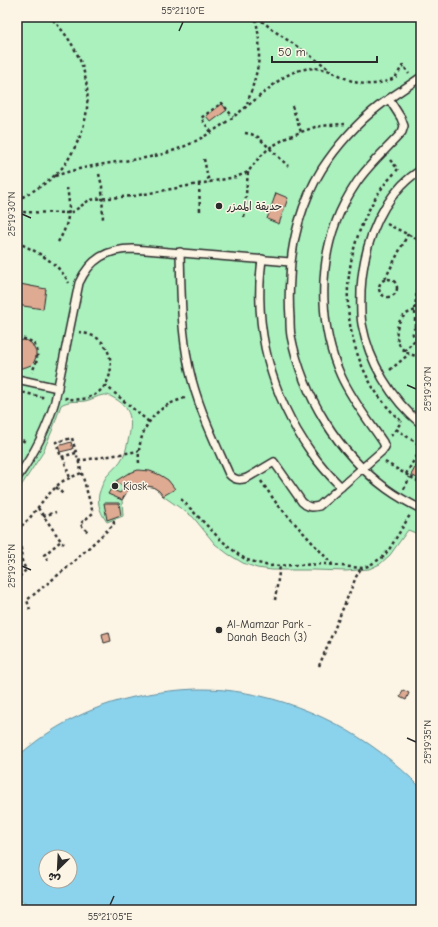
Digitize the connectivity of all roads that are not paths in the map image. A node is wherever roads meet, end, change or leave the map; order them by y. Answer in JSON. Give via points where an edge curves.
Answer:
{"nodes":[{"id":1,"x":421,"y":77,"type":"edge"},
{"id":2,"x":389,"y":99,"type":"junction"},
{"id":3,"x":421,"y":170,"type":"edge"},
{"id":4,"x":180,"y":252,"type":"junction"},
{"id":5,"x":262,"y":259,"type":"junction"},
{"id":6,"x":290,"y":262,"type":"junction"},
{"id":7,"x":17,"y":379,"type":"edge"},
{"id":8,"x":58,"y":388,"type":"junction"},
{"id":9,"x":421,"y":424,"type":"edge"},
{"id":10,"x":363,"y":468,"type":"junction"},
{"id":11,"x":17,"y":478,"type":"edge"},
{"id":12,"x":341,"y":487,"type":"junction"},
{"id":13,"x":421,"y":509,"type":"edge"}],
"edges":[{"from":1,"to":2,"type":"lane"},
{"from":2,"to":6,"type":"lane","via":[[361,121],[322,169],[308,197],[298,226]]},
{"from":2,"to":10,"type":"lane","via":[[401,118],[404,126],[402,132],[372,164],[346,201],[330,243],[324,288],[326,331],[340,375],[351,396],[385,444],[384,449]]},
{"from":3,"to":9,"type":"lane","via":[[390,199],[378,219],[364,266],[361,308],[362,323],[373,360],[395,397]]},
{"from":4,"to":5,"type":"lane"},
{"from":4,"to":8,"type":"lane","via":[[133,248],[114,250],[96,259],[89,266],[79,283]]},
{"from":4,"to":12,"type":"lane","via":[[184,341],[189,369],[196,394],[229,474],[232,478],[242,480],[274,462],[302,502],[313,508]]},
{"from":5,"to":6,"type":"lane"},
{"from":5,"to":12,"type":"lane","via":[[260,317],[267,360],[274,381],[300,436]]},
{"from":6,"to":10,"type":"lane","via":[[291,335],[300,372],[316,407],[335,437]]},
{"from":7,"to":8,"type":"lane"},
{"from":8,"to":11,"type":"lane","via":[[51,414],[37,447]]},
{"from":10,"to":12,"type":"lane"},
{"from":10,"to":13,"type":"lane","via":[[387,489]]}]}
